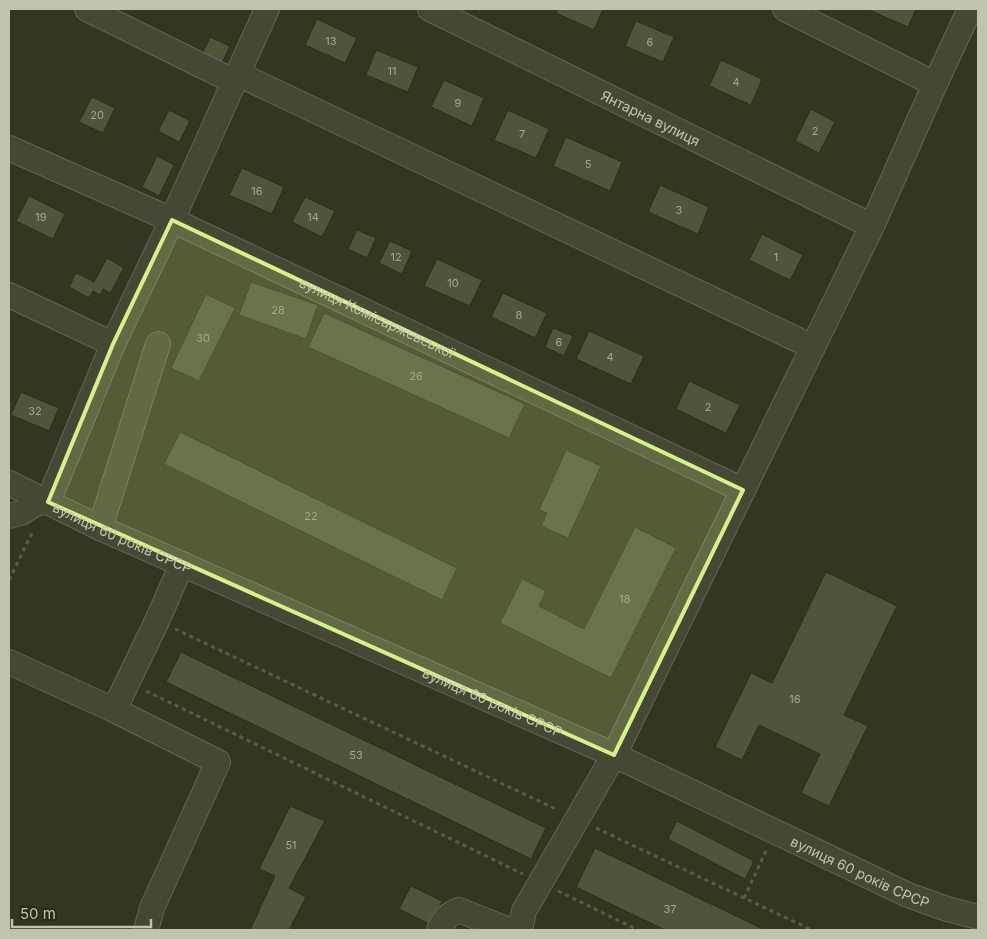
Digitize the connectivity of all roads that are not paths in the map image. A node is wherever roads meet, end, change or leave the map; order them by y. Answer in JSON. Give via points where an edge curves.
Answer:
{"nodes":[{"id":1,"x":87,"y":9,"type":"edge"},
{"id":2,"x":267,"y":9,"type":"edge"},
{"id":3,"x":430,"y":9,"type":"edge"},
{"id":4,"x":785,"y":9,"type":"edge"},
{"id":5,"x":970,"y":9,"type":"edge"},
{"id":6,"x":236,"y":78,"type":"junction"},
{"id":7,"x":935,"y":84,"type":"junction"},
{"id":8,"x":9,"y":148,"type":"edge"},
{"id":9,"x":172,"y":220,"type":"junction"},
{"id":10,"x":872,"y":226,"type":"junction"},
{"id":11,"x":9,"y":295,"type":"edge"},
{"id":12,"x":113,"y":344,"type":"junction"},
{"id":13,"x":158,"y":344,"type":"dead end"},
{"id":14,"x":812,"y":347,"type":"junction"},
{"id":15,"x":9,"y":482,"type":"edge"},
{"id":16,"x":742,"y":490,"type":"junction"},
{"id":17,"x":48,"y":502,"type":"junction"},
{"id":18,"x":9,"y":516,"type":"edge"},
{"id":19,"x":100,"y":528,"type":"junction"},
{"id":20,"x":182,"y":564,"type":"junction"},
{"id":21,"x":9,"y":662,"type":"edge"},
{"id":22,"x":114,"y":710,"type":"junction"},
{"id":23,"x":614,"y":755,"type":"junction"},
{"id":24,"x":978,"y":917,"type":"edge"},
{"id":25,"x":146,"y":930,"type":"edge"},
{"id":26,"x":439,"y":930,"type":"edge"},
{"id":27,"x":510,"y":930,"type":"edge"},
{"id":28,"x":520,"y":930,"type":"edge"}],
"edges":[{"from":1,"to":6,"type":"street"},
{"from":2,"to":6,"type":"street"},
{"from":3,"to":10,"type":"street","name":"Янтарна вулиця"},
{"from":4,"to":7,"type":"street"},
{"from":5,"to":7,"type":"street"},
{"from":6,"to":9,"type":"street"},
{"from":6,"to":14,"type":"street"},
{"from":7,"to":10,"type":"street"},
{"from":8,"to":9,"type":"street","name":"вулиця Комісаржевської"},
{"from":9,"to":12,"type":"street"},
{"from":9,"to":16,"type":"street","name":"вулиця Комісаржевської"},
{"from":10,"to":14,"type":"street"},
{"from":11,"to":12,"type":"street"},
{"from":12,"to":17,"type":"street"},
{"from":13,"to":19,"type":"street"},
{"from":14,"to":16,"type":"street"},
{"from":15,"to":17,"type":"street","name":"вулиця 60 років СРСР"},
{"from":16,"to":23,"type":"street"},
{"from":17,"to":18,"type":"street","via":[[35,504]]},
{"from":17,"to":19,"type":"street","name":"вулиця 60 років СРСР"},
{"from":19,"to":20,"type":"street","name":"вулиця 60 років СРСР"},
{"from":20,"to":22,"type":"street"},
{"from":20,"to":23,"type":"street","name":"вулиця 60 років СРСР"},
{"from":21,"to":22,"type":"street"},
{"from":22,"to":25,"type":"street","via":[[218,762],[152,908]]},
{"from":23,"to":24,"type":"street","name":"вулиця 60 років СРСР","via":[[908,895]]},
{"from":23,"to":28,"type":"street","via":[[524,911]]},
{"from":26,"to":27,"type":"street","via":[[451,913],[459,910]]}]}
